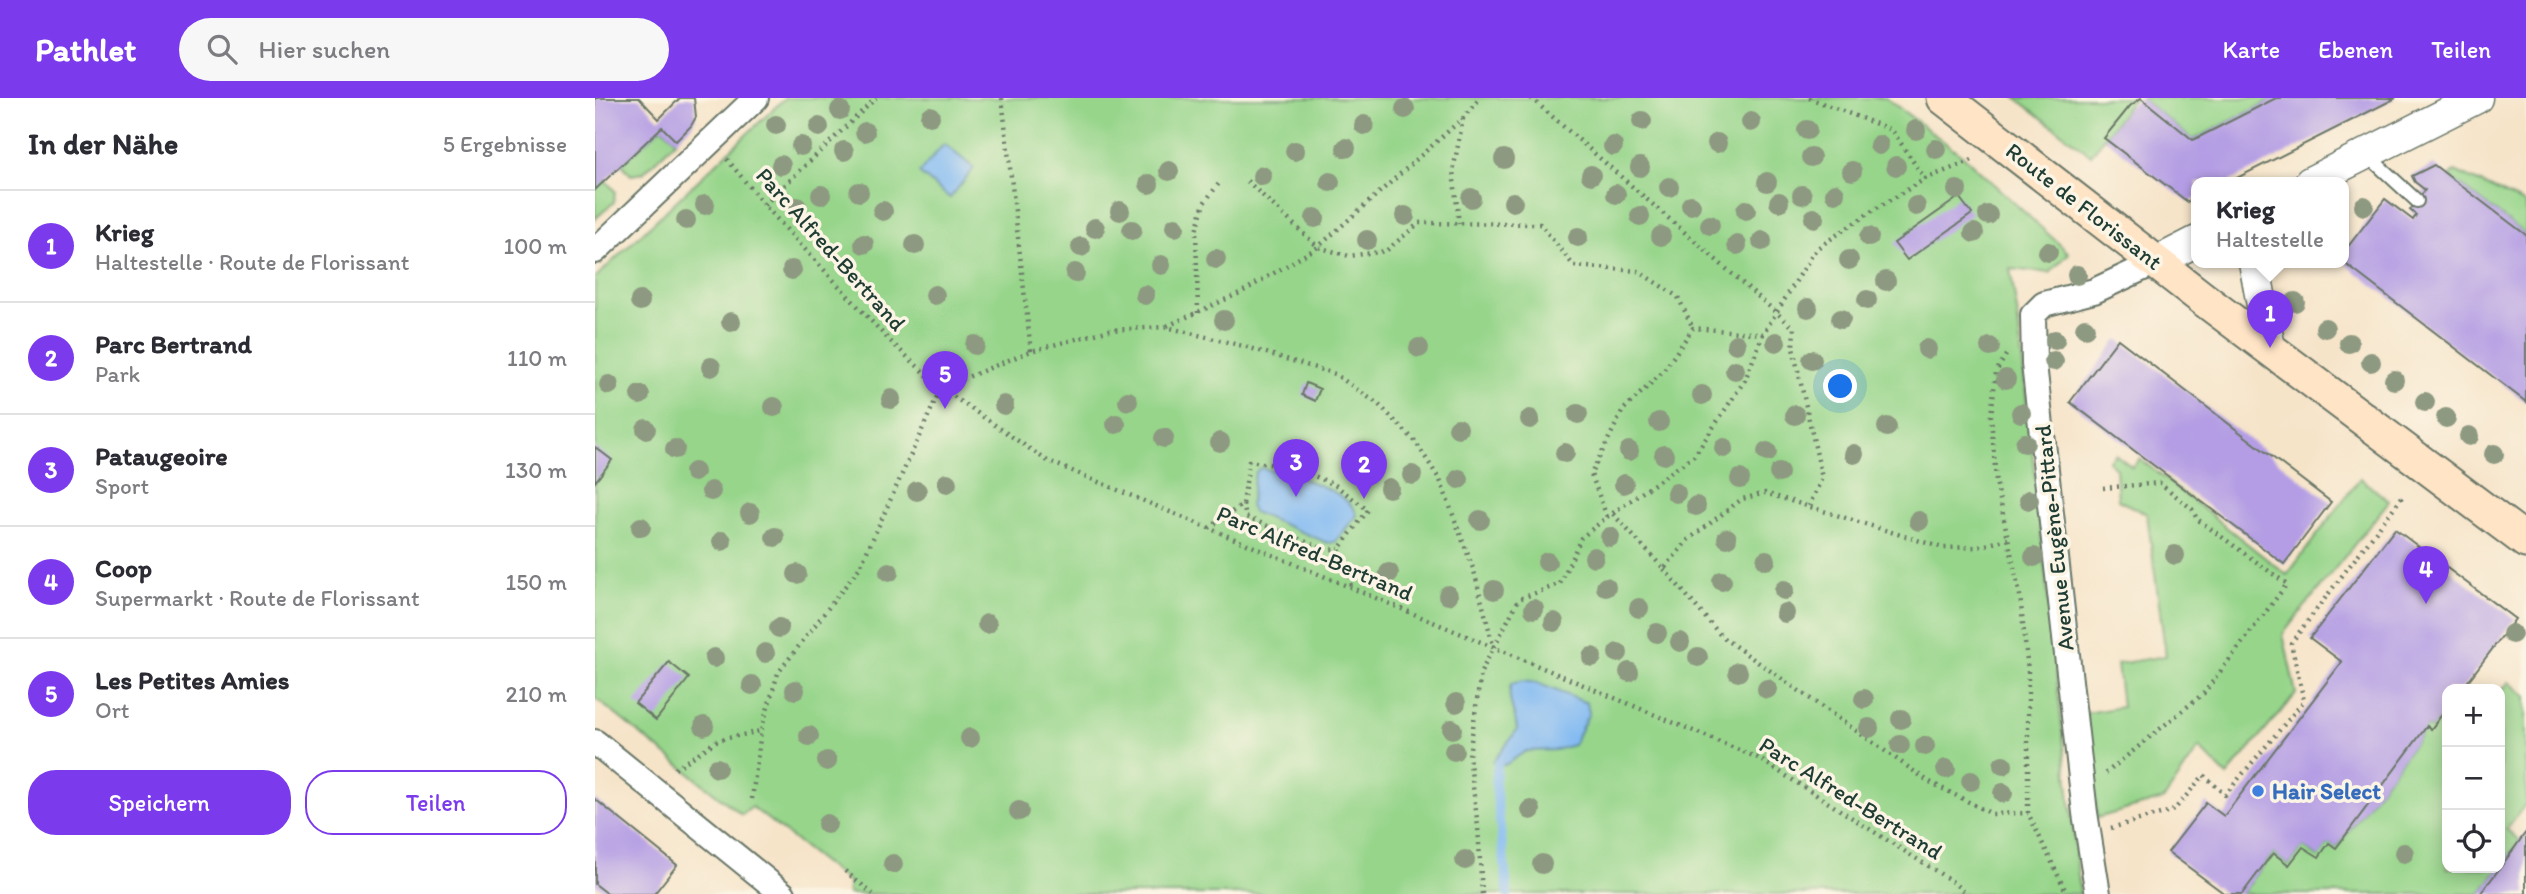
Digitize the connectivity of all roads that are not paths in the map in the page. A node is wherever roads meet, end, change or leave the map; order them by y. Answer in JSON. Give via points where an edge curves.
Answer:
{"nodes":[{"id":1,"x":1944,"y":98,"type":"edge"},
{"id":2,"x":2477,"y":98,"type":"edge"},
{"id":3,"x":752,"y":99,"type":"edge"},
{"id":4,"x":2365,"y":153,"type":"junction"},
{"id":5,"x":2319,"y":177,"type":"edge"},
{"id":6,"x":2417,"y":201,"type":"dead end"},
{"id":7,"x":2191,"y":244,"type":"edge"},
{"id":8,"x":595,"y":251,"type":"edge"},
{"id":9,"x":2156,"y":262,"type":"junction"},
{"id":10,"x":2255,"y":268,"type":"edge"},
{"id":11,"x":2270,"y":348,"type":"junction"},
{"id":12,"x":2526,"y":541,"type":"edge"},
{"id":13,"x":595,"y":742,"type":"edge"},
{"id":14,"x":783,"y":894,"type":"edge"},
{"id":15,"x":2098,"y":894,"type":"edge"}],
"edges":[{"from":1,"to":9,"type":"main road","name":"Route de Florissant"},
{"from":2,"to":4,"type":"street"},
{"from":3,"to":8,"type":"street"},
{"from":4,"to":5,"type":"street"},
{"from":4,"to":6,"type":"lane"},
{"from":7,"to":9,"type":"street"},
{"from":9,"to":11,"type":"main road","name":"Route de Florissant"},
{"from":9,"to":15,"type":"street","name":"Avenue Eugène-Pittard","via":[[2094,291],[2044,304],[2033,314],[2034,364]]},
{"from":10,"to":11,"type":"street"},
{"from":11,"to":12,"type":"main road","name":"Route de Florissant"},
{"from":13,"to":14,"type":"street"}]}
